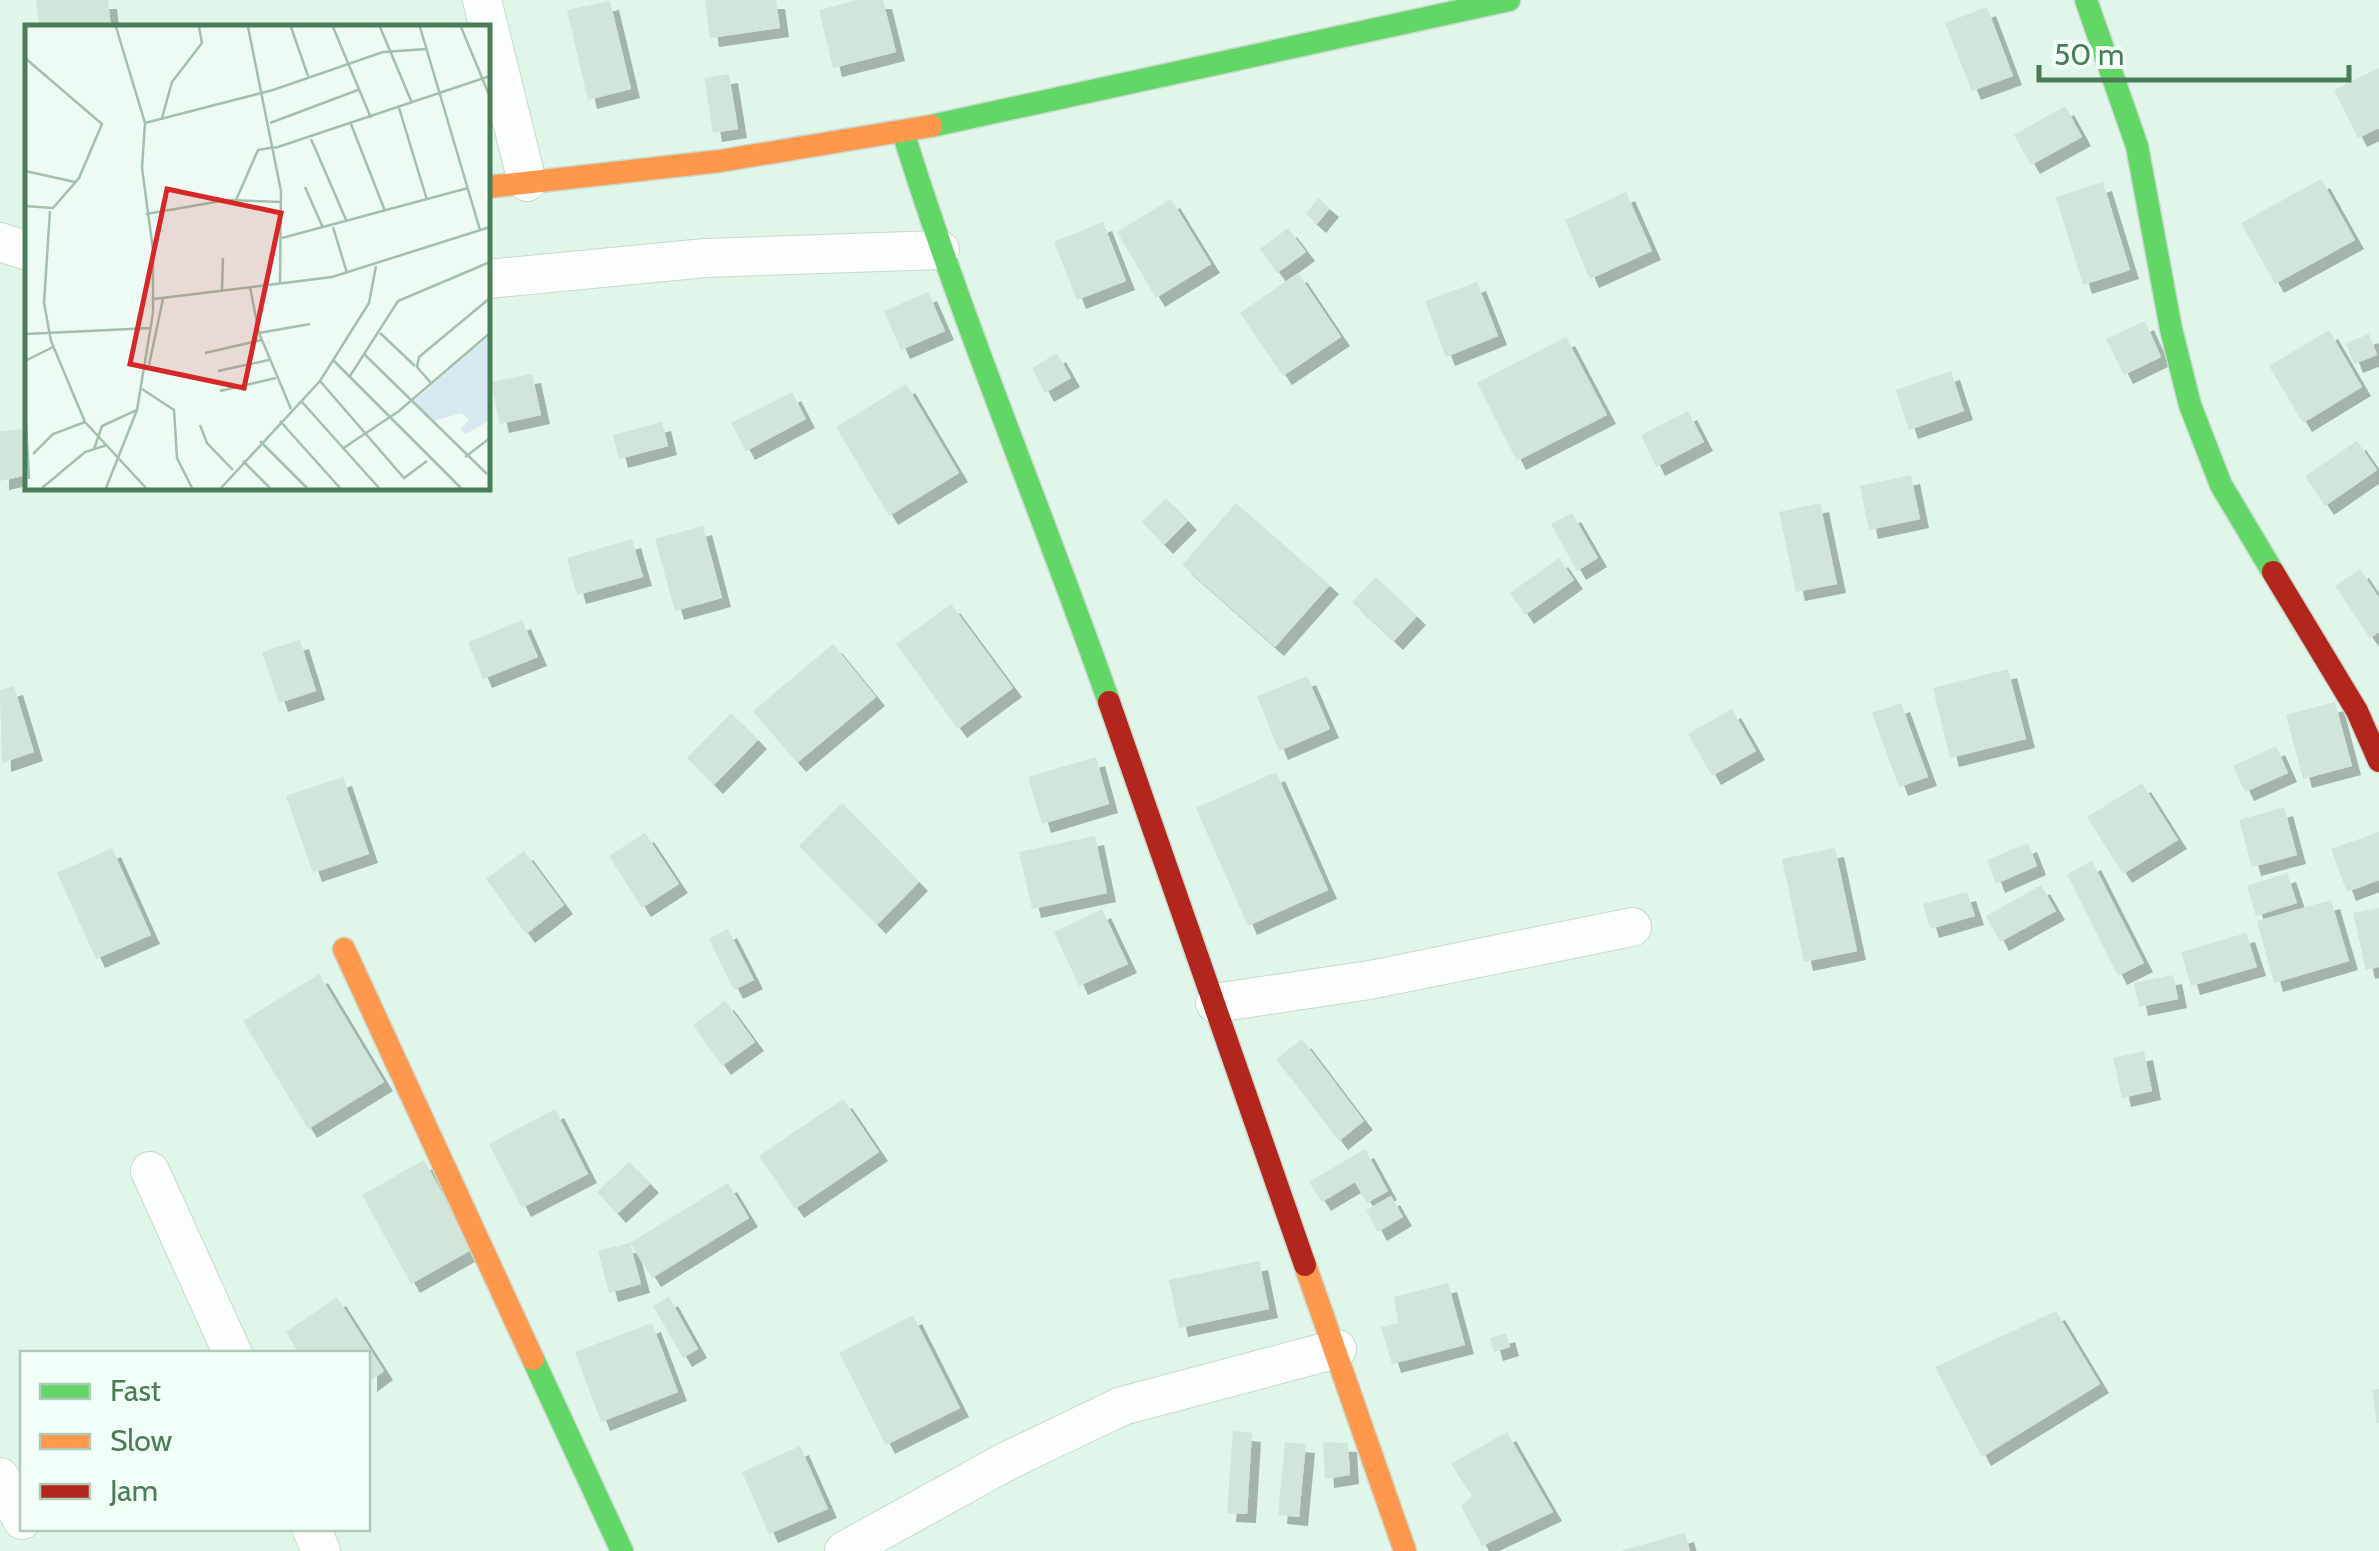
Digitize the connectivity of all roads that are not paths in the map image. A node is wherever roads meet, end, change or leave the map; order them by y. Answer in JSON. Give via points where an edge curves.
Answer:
{"nodes":[{"id":1,"x":482,"y":0,"type":"edge"},
{"id":2,"x":1509,"y":0,"type":"edge"},
{"id":3,"x":2086,"y":0,"type":"edge"},
{"id":4,"x":488,"y":25,"type":"edge"},
{"id":5,"x":490,"y":32,"type":"edge"},
{"id":6,"x":904,"y":132,"type":"junction"},
{"id":7,"x":527,"y":182,"type":"junction"},
{"id":8,"x":490,"y":187,"type":"edge"},
{"id":9,"x":0,"y":242,"type":"edge"},
{"id":10,"x":25,"y":250,"type":"edge"},
{"id":11,"x":940,"y":250,"type":"junction"},
{"id":12,"x":490,"y":280,"type":"edge"},
{"id":13,"x":2379,"y":761,"type":"edge"},
{"id":14,"x":1632,"y":927,"type":"dead end"},
{"id":15,"x":344,"y":949,"type":"dead end"},
{"id":16,"x":1215,"y":1003,"type":"junction"},
{"id":17,"x":150,"y":1170,"type":"dead end"},
{"id":18,"x":1336,"y":1349,"type":"junction"},
{"id":19,"x":232,"y":1351,"type":"edge"},
{"id":20,"x":0,"y":1477,"type":"edge"},
{"id":21,"x":20,"y":1516,"type":"edge"},
{"id":22,"x":622,"y":1551,"type":"edge"},
{"id":23,"x":844,"y":1551,"type":"edge"},
{"id":24,"x":1405,"y":1551,"type":"edge"}],
"edges":[{"from":1,"to":4,"type":"street"},
{"from":2,"to":6,"type":"street"},
{"from":3,"to":13,"type":"street","via":[[2141,164],[2172,354],[2202,446]]},
{"from":5,"to":7,"type":"street"},
{"from":6,"to":7,"type":"street","via":[[720,162]]},
{"from":6,"to":11,"type":"street"},
{"from":7,"to":8,"type":"street"},
{"from":9,"to":10,"type":"street"},
{"from":11,"to":12,"type":"street","via":[[705,258]]},
{"from":11,"to":16,"type":"street","via":[[1047,525]]},
{"from":14,"to":16,"type":"street","via":[[1370,980]]},
{"from":15,"to":22,"type":"street"},
{"from":16,"to":18,"type":"street"},
{"from":17,"to":19,"type":"street"},
{"from":18,"to":23,"type":"street","via":[[1122,1406]]},
{"from":18,"to":24,"type":"street"},
{"from":20,"to":21,"type":"street"}]}
